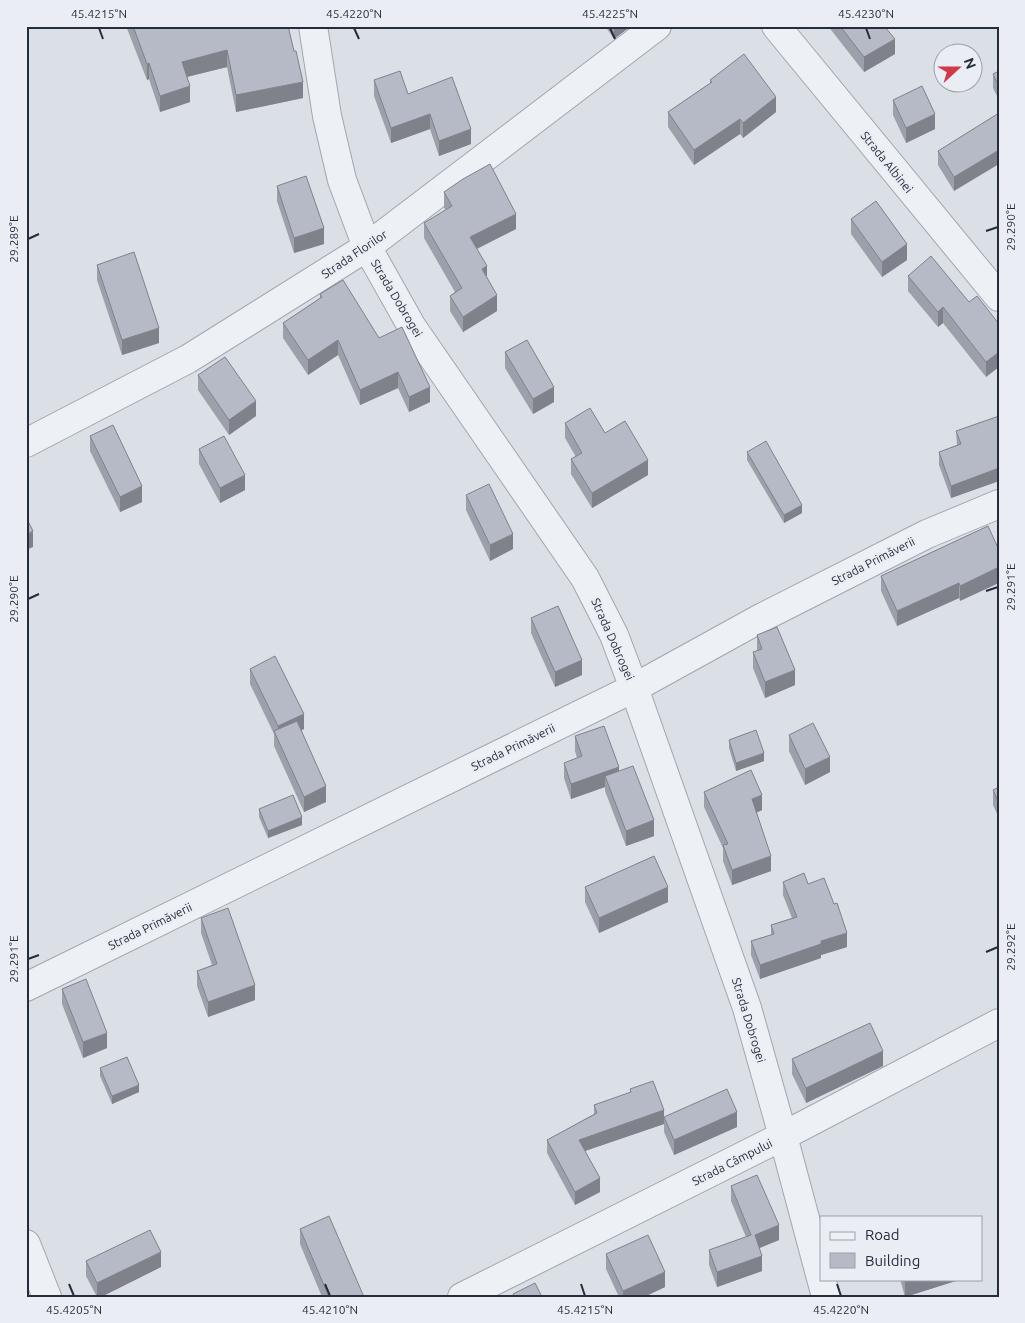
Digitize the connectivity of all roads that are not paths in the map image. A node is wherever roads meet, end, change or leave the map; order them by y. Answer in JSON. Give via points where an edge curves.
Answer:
{"nodes":[{"id":1,"x":313,"y":26,"type":"edge"},
{"id":2,"x":657,"y":26,"type":"edge"},
{"id":3,"x":776,"y":26,"type":"edge"},
{"id":4,"x":367,"y":247,"type":"junction"},
{"id":5,"x":999,"y":298,"type":"edge"},
{"id":6,"x":26,"y":444,"type":"edge"},
{"id":7,"x":999,"y":504,"type":"edge"},
{"id":8,"x":634,"y":688,"type":"junction"},
{"id":9,"x":26,"y":987,"type":"edge"},
{"id":10,"x":999,"y":1023,"type":"edge"},
{"id":11,"x":784,"y":1136,"type":"junction"},
{"id":12,"x":26,"y":1244,"type":"edge"},
{"id":13,"x":820,"y":1274,"type":"edge"},
{"id":14,"x":822,"y":1280,"type":"edge"},
{"id":15,"x":46,"y":1297,"type":"edge"},
{"id":16,"x":462,"y":1297,"type":"edge"},
{"id":17,"x":826,"y":1297,"type":"edge"}],
"edges":[{"from":1,"to":4,"type":"street","name":"Strada Dobrogei","via":[[327,116],[342,180]]},
{"from":2,"to":4,"type":"street","name":"Strada Florilor"},
{"from":3,"to":5,"type":"street","name":"Strada Albinei"},
{"from":4,"to":6,"type":"street","name":"Strada Florilor","via":[[188,359]]},
{"from":4,"to":8,"type":"street","name":"Strada Dobrogei","via":[[412,327],[585,578],[614,635]]},
{"from":7,"to":8,"type":"street","name":"Strada Primăverii","via":[[927,534],[761,618]]},
{"from":8,"to":9,"type":"street","name":"Strada Primăverii"},
{"from":8,"to":11,"type":"street","name":"Strada Dobrogei","via":[[747,1008]]},
{"from":10,"to":11,"type":"street","name":"Strada Câmpului"},
{"from":11,"to":13,"type":"street","name":"Strada Dobrogei"},
{"from":11,"to":16,"type":"street","name":"Strada Câmpului"},
{"from":12,"to":15,"type":"street"},
{"from":14,"to":17,"type":"street","name":"Strada Dobrogei"}]}
